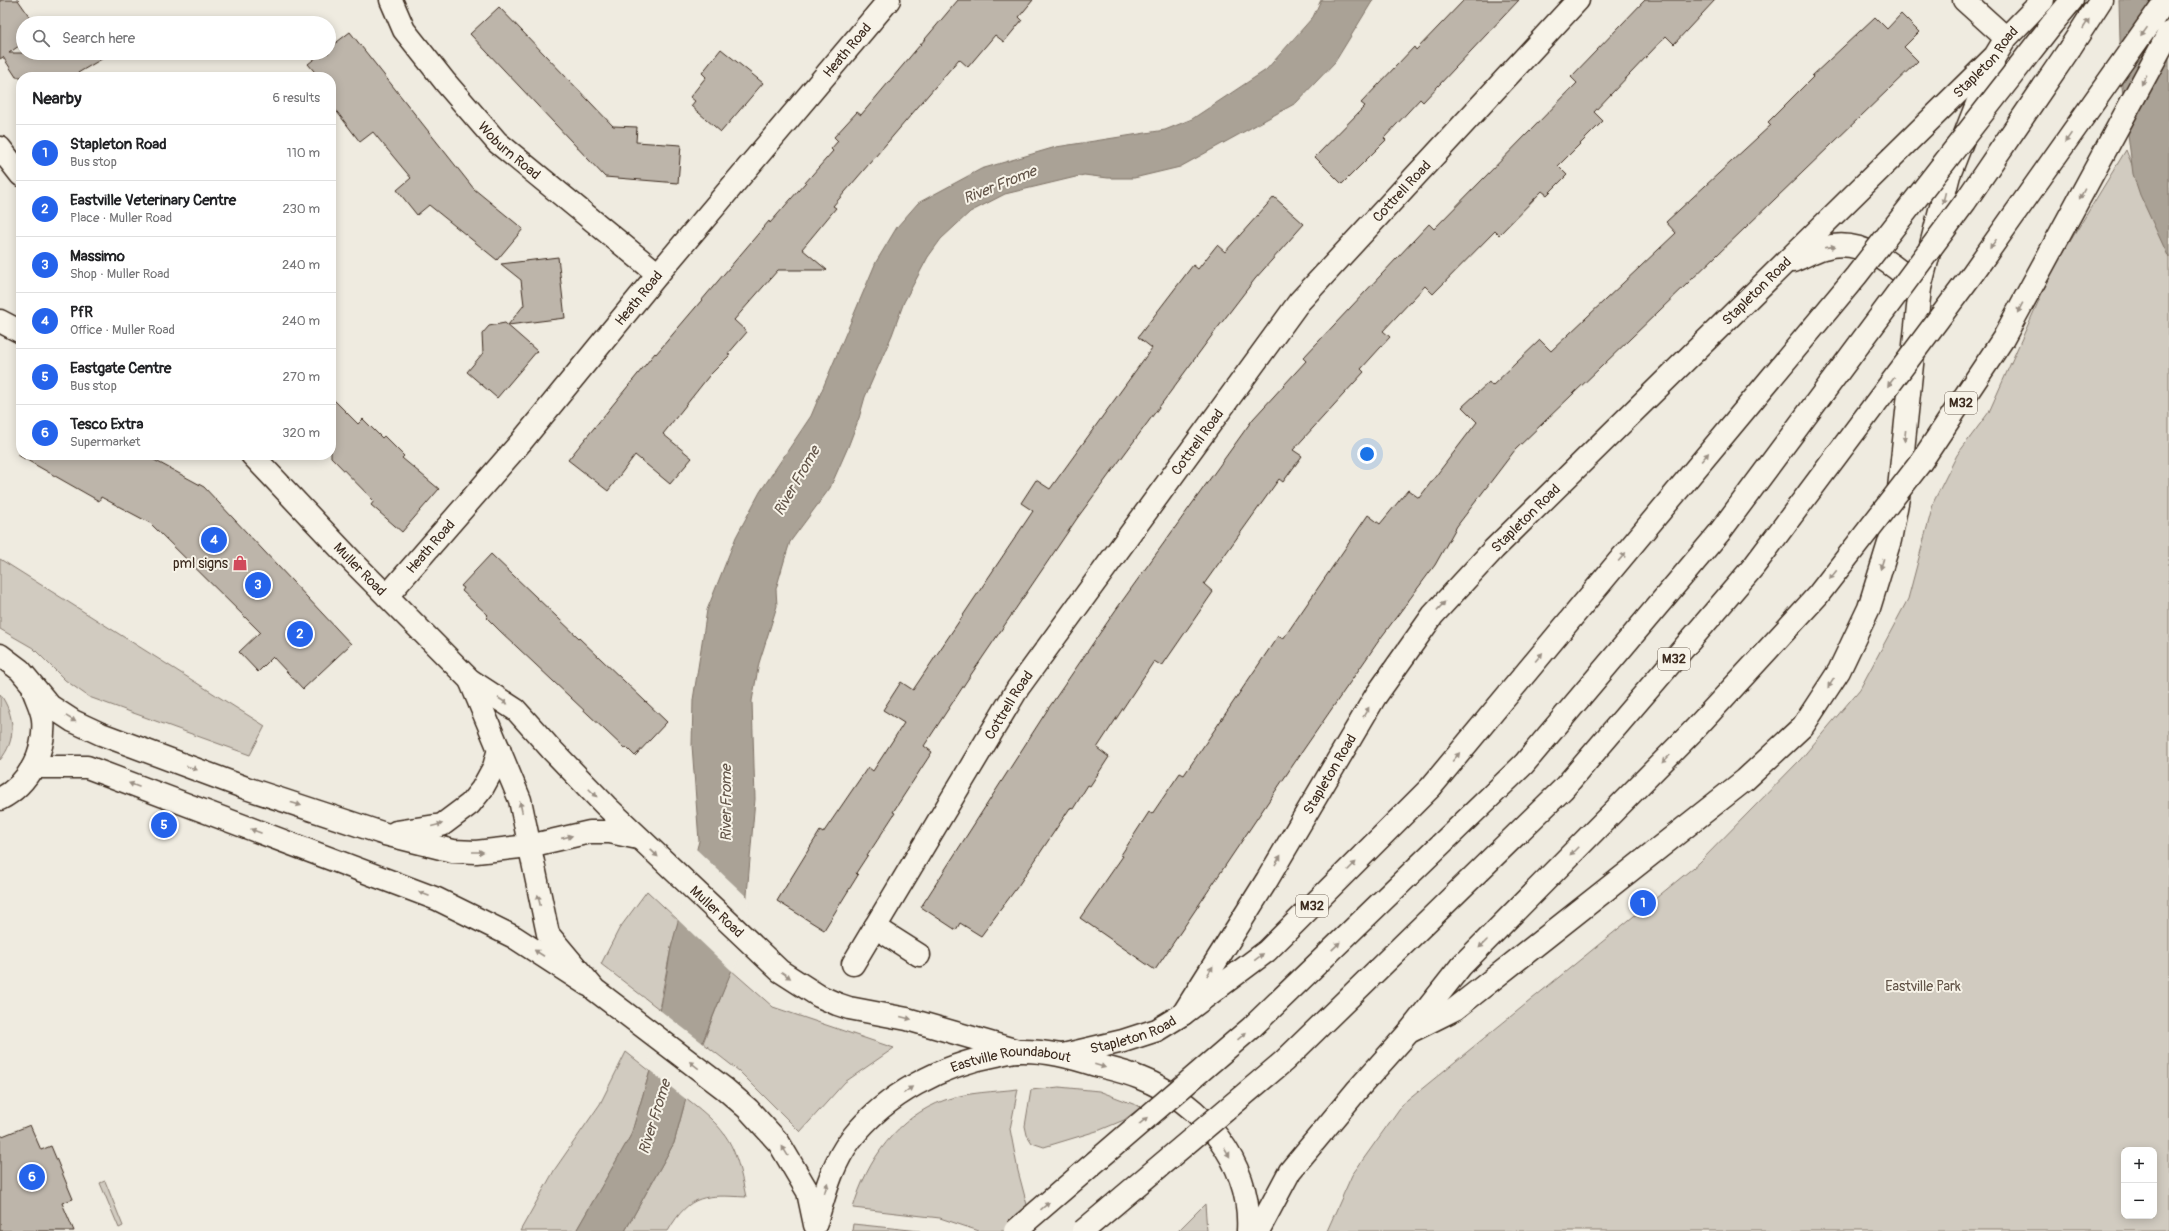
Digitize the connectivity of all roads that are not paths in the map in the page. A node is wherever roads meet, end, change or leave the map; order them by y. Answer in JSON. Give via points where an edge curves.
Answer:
{"nodes":[{"id":1,"x":391,"y":0,"type":"edge"},
{"id":2,"x":889,"y":0,"type":"edge"},
{"id":3,"x":1578,"y":0,"type":"edge"},
{"id":4,"x":1964,"y":0,"type":"edge"},
{"id":5,"x":2043,"y":0,"type":"edge"},
{"id":6,"x":2072,"y":0,"type":"edge"},
{"id":7,"x":2101,"y":0,"type":"edge"},
{"id":8,"x":2166,"y":0,"type":"edge"},
{"id":9,"x":2169,"y":33,"type":"edge"},
{"id":10,"x":2000,"y":47,"type":"junction"},
{"id":11,"x":0,"y":148,"type":"edge"},
{"id":12,"x":16,"y":169,"type":"edge"},
{"id":13,"x":1780,"y":266,"type":"junction"},
{"id":14,"x":658,"y":274,"type":"junction"},
{"id":15,"x":1920,"y":288,"type":"junction"},
{"id":16,"x":0,"y":321,"type":"edge"},
{"id":17,"x":16,"y":329,"type":"edge"},
{"id":18,"x":257,"y":460,"type":"edge"},
{"id":19,"x":387,"y":596,"type":"junction"},
{"id":20,"x":0,"y":655,"type":"edge"},
{"id":21,"x":470,"y":680,"type":"junction"},
{"id":22,"x":31,"y":686,"type":"junction"},
{"id":23,"x":499,"y":749,"type":"junction"},
{"id":24,"x":33,"y":767,"type":"junction"},
{"id":25,"x":0,"y":799,"type":"edge"},
{"id":26,"x":385,"y":834,"type":"junction"},
{"id":27,"x":638,"y":838,"type":"junction"},
{"id":28,"x":529,"y":846,"type":"junction"},
{"id":29,"x":875,"y":927,"type":"junction"},
{"id":30,"x":919,"y":954,"type":"dead end"},
{"id":31,"x":853,"y":964,"type":"dead end"},
{"id":32,"x":595,"y":990,"type":"junction"},
{"id":33,"x":1183,"y":1014,"type":"junction"},
{"id":34,"x":1408,"y":1032,"type":"junction"},
{"id":35,"x":1018,"y":1051,"type":"junction"},
{"id":36,"x":1063,"y":1055,"type":"junction"},
{"id":37,"x":815,"y":1228,"type":"edge"},
{"id":38,"x":1015,"y":1231,"type":"edge"},
{"id":39,"x":1083,"y":1231,"type":"edge"},
{"id":40,"x":1248,"y":1231,"type":"edge"},
{"id":41,"x":1258,"y":1231,"type":"edge"}],
"edges":[{"from":1,"to":14,"type":"main road","name":"Woburn Road","via":[[404,30],[497,142]]},
{"from":2,"to":14,"type":"main road","name":"Heath Road"},
{"from":3,"to":29,"type":"main road","name":"Cottrell Road","via":[[1298,302],[1018,688]]},
{"from":4,"to":10,"type":"main road"},
{"from":5,"to":10,"type":"main road","name":"Stapleton Road"},
{"from":33,"to":6,"type":"main road","number":"M32","one_way":true,"bridge":true,"via":[[1267,951],[1431,787],[1856,276]]},
{"from":38,"to":7,"type":"main road","one_way":true,"bridge":true,"via":[[1252,1027],[1524,764],[1719,533],[1965,202]]},
{"from":8,"to":39,"type":"main road","number":"M32","one_way":true,"bridge":true,"via":[[1973,273],[1754,566],[1563,789],[1284,1061]]},
{"from":9,"to":34,"type":"main road","number":"M32","one_way":true,"bridge":true,"via":[[2003,339],[1921,462],[1818,595],[1693,732],[1461,966]]},
{"from":10,"to":13,"type":"main road","name":"Stapleton Road"},
{"from":10,"to":15,"type":"main road","one_way":true,"via":[[1949,175]]},
{"from":11,"to":12,"type":"main road"},
{"from":13,"to":15,"type":"main road","one_way":true,"via":[[1826,247],[1853,247],[1865,249],[1896,267]]},
{"from":33,"to":13,"type":"main road","name":"Stapleton Road","one_way":true,"via":[[1267,880],[1375,697],[1433,614],[1494,549]]},
{"from":14,"to":19,"type":"main road","name":"Heath Road","via":[[521,442]]},
{"from":15,"to":34,"type":"main road","one_way":true,"via":[[1898,498],[1890,540],[1869,608],[1839,670],[1803,726],[1744,780],[1455,1009]]},
{"from":16,"to":17,"type":"main road"},
{"from":18,"to":19,"type":"main road","name":"Muller Road"},
{"from":19,"to":21,"type":"main road","name":"Muller Road"},
{"from":20,"to":22,"type":"main road","via":[[20,670]]},
{"from":21,"to":23,"type":"main road","name":"Muller Road"},
{"from":21,"to":27,"type":"main road","name":"Muller Road","one_way":true,"via":[[516,710],[577,777]]},
{"from":22,"to":24,"type":"main road","via":[[43,717],[43,735]]},
{"from":22,"to":26,"type":"main road","one_way":true,"via":[[50,706],[73,721],[101,734],[246,788]]},
{"from":26,"to":23,"type":"main road","one_way":true,"via":[[442,825],[470,804],[482,789],[494,767]]},
{"from":28,"to":23,"type":"main road","name":"Muller Road","one_way":true,"via":[[520,800]]},
{"from":24,"to":25,"type":"main road","via":[[17,787]]},
{"from":32,"to":24,"type":"main road","one_way":true,"via":[[514,937],[437,899],[87,767]]},
{"from":26,"to":28,"type":"main road","one_way":true,"via":[[453,851],[490,852]]},
{"from":28,"to":27,"type":"main road","one_way":true,"via":[[590,832],[610,832]]},
{"from":27,"to":35,"type":"main road","name":"Muller Road","one_way":true,"via":[[756,950],[802,986],[849,1008],[907,1018]]},
{"from":32,"to":28,"type":"main road","name":"Muller Road","one_way":true,"via":[[548,934]]},
{"from":29,"to":30,"type":"main road"},
{"from":29,"to":31,"type":"main road","name":"Cottrell Road"},
{"from":37,"to":32,"type":"main road","name":"Muller Road","one_way":true,"via":[[808,1192],[779,1142],[725,1089]]},
{"from":33,"to":36,"type":"main road","name":"Stapleton Road","via":[[1157,1030]]},
{"from":34,"to":41,"type":"main road","via":[[1302,1156],[1271,1204]]},
{"from":35,"to":36,"type":"main road","name":"Eastville Roundabout"},
{"from":37,"to":35,"type":"main road","name":"Eastville Roundabout","one_way":true,"via":[[831,1172],[851,1139],[875,1114],[918,1082],[952,1066]]},
{"from":36,"to":40,"type":"main road","name":"Eastville Roundabout","one_way":true,"via":[[1141,1078],[1172,1095],[1202,1118],[1220,1138],[1241,1180],[1249,1214]]}]}
